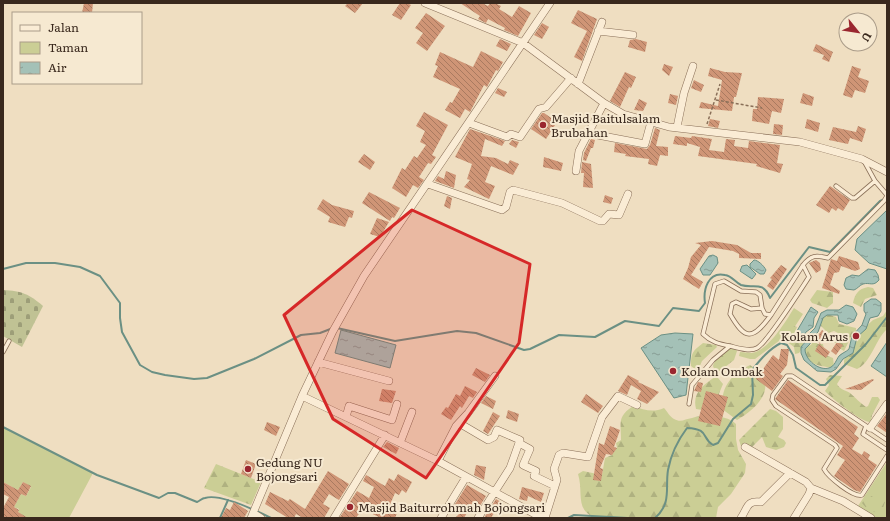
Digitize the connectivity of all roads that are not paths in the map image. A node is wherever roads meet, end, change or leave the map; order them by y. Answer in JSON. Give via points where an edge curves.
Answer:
{"nodes":[{"id":1,"x":425,"y":3,"type":"edge"},
{"id":2,"x":550,"y":3,"type":"edge"},
{"id":3,"x":602,"y":22,"type":"dead end"},
{"id":4,"x":598,"y":31,"type":"junction"},
{"id":5,"x":633,"y":35,"type":"dead end"},
{"id":6,"x":523,"y":43,"type":"junction"},
{"id":7,"x":693,"y":66,"type":"dead end"},
{"id":8,"x":571,"y":78,"type":"junction"},
{"id":9,"x":578,"y":84,"type":"junction"},
{"id":10,"x":604,"y":102,"type":"junction"},
{"id":11,"x":651,"y":122,"type":"junction"},
{"id":12,"x":469,"y":123,"type":"junction"},
{"id":13,"x":676,"y":127,"type":"junction"},
{"id":14,"x":587,"y":133,"type":"junction"},
{"id":15,"x":862,"y":159,"type":"junction"},
{"id":16,"x":576,"y":171,"type":"dead end"},
{"id":17,"x":887,"y":172,"type":"edge"},
{"id":18,"x":875,"y":181,"type":"junction"},
{"id":19,"x":428,"y":184,"type":"junction"},
{"id":20,"x":836,"y":186,"type":"dead end"},
{"id":21,"x":628,"y":194,"type":"dead end"},
{"id":22,"x":887,"y":195,"type":"edge"},
{"id":23,"x":803,"y":265,"type":"junction"},
{"id":24,"x":762,"y":308,"type":"junction"},
{"id":25,"x":770,"y":315,"type":"junction"},
{"id":26,"x":9,"y":341,"type":"dead end"},
{"id":27,"x":730,"y":346,"type":"junction"},
{"id":28,"x":3,"y":352,"type":"edge"},
{"id":29,"x":318,"y":362,"type":"junction"},
{"id":30,"x":494,"y":376,"type":"dead end"},
{"id":31,"x":389,"y":381,"type":"dead end"},
{"id":32,"x":302,"y":396,"type":"junction"},
{"id":33,"x":397,"y":404,"type":"dead end"},
{"id":34,"x":689,"y":404,"type":"dead end"},
{"id":35,"x":887,"y":404,"type":"edge"},
{"id":36,"x":637,"y":405,"type":"dead end"},
{"id":37,"x":412,"y":412,"type":"dead end"},
{"id":38,"x":346,"y":416,"type":"junction"},
{"id":39,"x":459,"y":423,"type":"junction"},
{"id":40,"x":868,"y":427,"type":"junction"},
{"id":41,"x":385,"y":435,"type":"junction"},
{"id":42,"x":887,"y":440,"type":"edge"},
{"id":43,"x":400,"y":443,"type":"junction"},
{"id":44,"x":519,"y":443,"type":"junction"},
{"id":45,"x":745,"y":447,"type":"dead end"},
{"id":46,"x":887,"y":450,"type":"edge"},
{"id":47,"x":887,"y":456,"type":"edge"},
{"id":48,"x":438,"y":461,"type":"junction"},
{"id":49,"x":790,"y":473,"type":"junction"},
{"id":50,"x":466,"y":477,"type":"junction"},
{"id":51,"x":555,"y":486,"type":"junction"},
{"id":52,"x":811,"y":488,"type":"junction"},
{"id":53,"x":495,"y":493,"type":"junction"},
{"id":54,"x":253,"y":513,"type":"edge"},
{"id":55,"x":743,"y":516,"type":"edge"},
{"id":56,"x":261,"y":518,"type":"edge"},
{"id":57,"x":334,"y":518,"type":"edge"},
{"id":58,"x":441,"y":518,"type":"edge"},
{"id":59,"x":478,"y":518,"type":"edge"},
{"id":60,"x":543,"y":518,"type":"edge"},
{"id":61,"x":751,"y":518,"type":"edge"},
{"id":62,"x":794,"y":518,"type":"edge"},
{"id":63,"x":871,"y":518,"type":"edge"}],
"edges":[{"from":1,"to":6,"type":"street"},
{"from":2,"to":6,"type":"street"},
{"from":3,"to":4,"type":"street"},
{"from":4,"to":5,"type":"street"},
{"from":4,"to":9,"type":"street"},
{"from":6,"to":8,"type":"street"},
{"from":6,"to":12,"type":"street"},
{"from":7,"to":13,"type":"street"},
{"from":8,"to":9,"type":"street"},
{"from":8,"to":12,"type":"street","via":[[546,107],[540,109],[520,137],[511,134],[507,137]]},
{"from":9,"to":10,"type":"street"},
{"from":10,"to":11,"type":"street","via":[[623,114]]},
{"from":10,"to":14,"type":"street"},
{"from":11,"to":13,"type":"street"},
{"from":11,"to":14,"type":"street","via":[[645,144]]},
{"from":12,"to":19,"type":"street"},
{"from":13,"to":15,"type":"street","via":[[800,142]]},
{"from":14,"to":16,"type":"street","via":[[577,156]]},
{"from":15,"to":17,"type":"street"},
{"from":15,"to":18,"type":"lane"},
{"from":18,"to":20,"type":"lane","via":[[855,198]]},
{"from":18,"to":22,"type":"lane"},
{"from":19,"to":21,"type":"street","via":[[502,210],[506,207],[510,192],[513,190],[562,203],[600,221],[609,214],[619,215]]},
{"from":19,"to":29,"type":"street","via":[[378,254],[334,328]]},
{"from":22,"to":23,"type":"lane","via":[[828,258],[816,255]]},
{"from":23,"to":25,"type":"lane"},
{"from":23,"to":27,"type":"lane","via":[[809,277],[763,343],[751,350]]},
{"from":24,"to":25,"type":"lane","via":[[765,314]]},
{"from":24,"to":25,"type":"lane","via":[[751,309],[736,302],[732,304],[730,314],[741,331],[749,334],[755,332]]},
{"from":24,"to":27,"type":"lane","via":[[760,295],[756,292],[741,291],[724,281],[715,284],[703,334],[709,340]]},
{"from":26,"to":28,"type":"lane"},
{"from":27,"to":34,"type":"lane","via":[[712,360],[692,385]]},
{"from":29,"to":31,"type":"street"},
{"from":29,"to":32,"type":"street"},
{"from":30,"to":39,"type":"street"},
{"from":32,"to":38,"type":"street"},
{"from":32,"to":54,"type":"street"},
{"from":33,"to":38,"type":"street","via":[[392,420],[349,406]]},
{"from":35,"to":40,"type":"street"},
{"from":36,"to":51,"type":"street","via":[[621,396],[615,398],[602,417],[588,457],[563,453],[559,455],[554,469],[557,480]]},
{"from":37,"to":43,"type":"street"},
{"from":38,"to":41,"type":"street"},
{"from":39,"to":44,"type":"street","via":[[488,440],[494,437],[497,430],[519,439]]},
{"from":39,"to":48,"type":"street"},
{"from":40,"to":42,"type":"lane"},
{"from":40,"to":46,"type":"lane","via":[[863,434]]},
{"from":40,"to":47,"type":"lane","via":[[792,376],[787,376],[773,394],[772,400],[776,406],[835,445],[837,448],[824,469],[832,479],[856,495],[862,495]]},
{"from":41,"to":43,"type":"street"},
{"from":41,"to":57,"type":"street"},
{"from":43,"to":48,"type":"street"},
{"from":44,"to":51,"type":"street","via":[[530,449],[521,464],[536,471],[534,476]]},
{"from":44,"to":53,"type":"street","via":[[510,468]]},
{"from":45,"to":49,"type":"street"},
{"from":48,"to":50,"type":"street"},
{"from":49,"to":52,"type":"street"},
{"from":49,"to":55,"type":"street","via":[[761,502],[751,502]]},
{"from":50,"to":53,"type":"street"},
{"from":50,"to":58,"type":"street"},
{"from":51,"to":60,"type":"street"},
{"from":52,"to":62,"type":"street","via":[[810,494]]},
{"from":52,"to":63,"type":"street","via":[[843,501]]},
{"from":53,"to":59,"type":"street"},
{"from":53,"to":60,"type":"street"},
{"from":54,"to":56,"type":"street"},
{"from":55,"to":61,"type":"street"}]}
